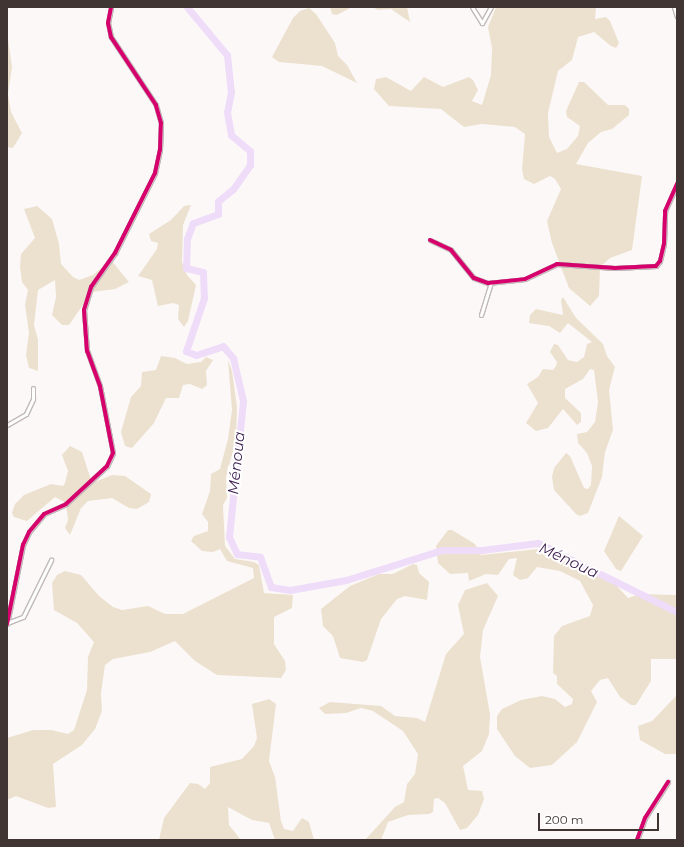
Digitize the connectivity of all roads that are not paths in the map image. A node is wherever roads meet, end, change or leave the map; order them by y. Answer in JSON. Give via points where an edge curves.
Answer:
{"nodes":[{"id":1,"x":111,"y":7,"type":"edge"},
{"id":2,"x":472,"y":7,"type":"edge"},
{"id":3,"x":491,"y":7,"type":"edge"},
{"id":4,"x":674,"y":7,"type":"edge"},
{"id":5,"x":677,"y":17,"type":"edge"},
{"id":6,"x":677,"y":184,"type":"edge"},
{"id":7,"x":430,"y":240,"type":"dead end"},
{"id":8,"x":492,"y":283,"type":"junction"},
{"id":9,"x":481,"y":315,"type":"dead end"},
{"id":10,"x":33,"y":388,"type":"dead end"},
{"id":11,"x":7,"y":425,"type":"edge"},
{"id":12,"x":51,"y":560,"type":"dead end"},
{"id":13,"x":7,"y":624,"type":"edge"},
{"id":14,"x":668,"y":782,"type":"dead end"},
{"id":15,"x":637,"y":840,"type":"edge"}],
"edges":[{"from":1,"to":13,"type":"street","via":[[108,23],[111,37],[156,105],[161,123],[160,150],[153,177],[115,253],[91,286],[84,310],[87,351],[99,380],[113,453],[107,466],[66,504],[44,514],[29,532],[23,545]]},
{"from":2,"to":3,"type":"street","via":[[482,23]]},
{"from":4,"to":5,"type":"street"},
{"from":6,"to":8,"type":"street","via":[[665,211],[664,244],[660,261],[656,266],[615,268],[557,264],[525,279]]},
{"from":7,"to":8,"type":"street","via":[[450,250],[474,278]]},
{"from":8,"to":9,"type":"street"},
{"from":10,"to":11,"type":"street","via":[[33,399],[26,414]]},
{"from":12,"to":13,"type":"street","via":[[23,616]]},
{"from":14,"to":15,"type":"street","via":[[644,818]]}]}
